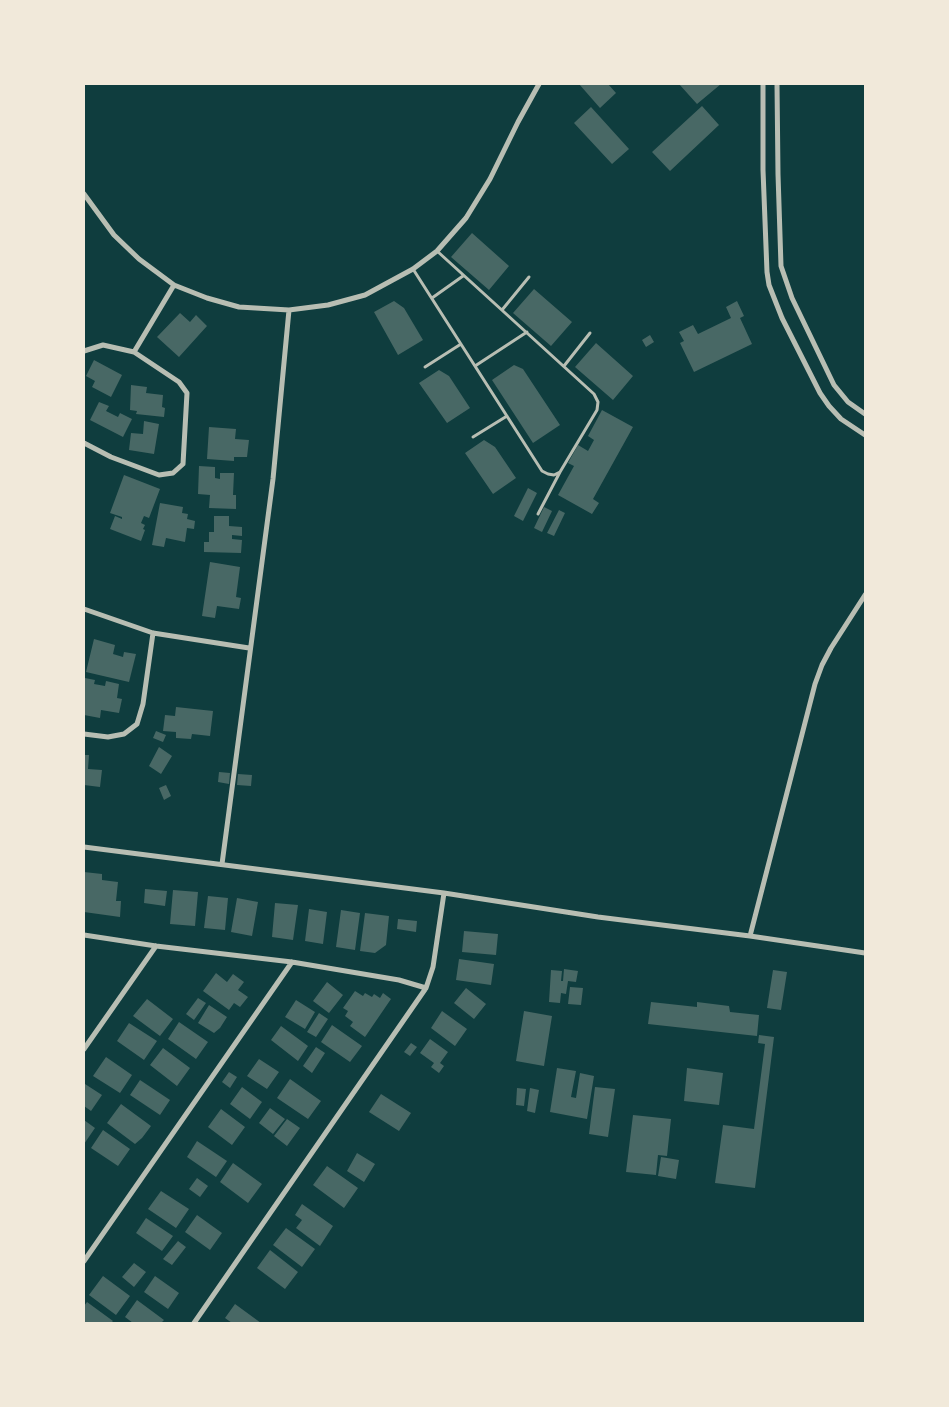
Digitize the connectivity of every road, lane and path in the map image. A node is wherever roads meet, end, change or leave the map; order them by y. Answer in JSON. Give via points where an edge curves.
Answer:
{"nodes":[{"id":1,"x":539,"y":84,"type":"edge"},
{"id":2,"x":763,"y":84,"type":"edge"},
{"id":3,"x":777,"y":84,"type":"edge"},
{"id":4,"x":84,"y":194,"type":"edge"},
{"id":5,"x":437,"y":251,"type":"junction"},
{"id":6,"x":413,"y":269,"type":"junction"},
{"id":7,"x":464,"y":276,"type":"junction"},
{"id":8,"x":529,"y":277,"type":"dead end"},
{"id":9,"x":174,"y":285,"type":"junction"},
{"id":10,"x":432,"y":298,"type":"junction"},
{"id":11,"x":288,"y":310,"type":"junction"},
{"id":12,"x":502,"y":310,"type":"junction"},
{"id":13,"x":527,"y":332,"type":"junction"},
{"id":14,"x":590,"y":333,"type":"dead end"},
{"id":15,"x":461,"y":344,"type":"junction"},
{"id":16,"x":84,"y":351,"type":"edge"},
{"id":17,"x":134,"y":352,"type":"junction"},
{"id":18,"x":475,"y":366,"type":"junction"},
{"id":19,"x":564,"y":366,"type":"junction"},
{"id":20,"x":425,"y":367,"type":"dead end"},
{"id":21,"x":865,"y":414,"type":"edge"},
{"id":22,"x":507,"y":416,"type":"junction"},
{"id":23,"x":865,"y":435,"type":"edge"},
{"id":24,"x":472,"y":437,"type":"dead end"},
{"id":25,"x":84,"y":443,"type":"edge"},
{"id":26,"x":560,"y":472,"type":"junction"},
{"id":27,"x":538,"y":514,"type":"dead end"},
{"id":28,"x":865,"y":595,"type":"edge"},
{"id":29,"x":84,"y":609,"type":"edge"},
{"id":30,"x":153,"y":633,"type":"junction"},
{"id":31,"x":249,"y":648,"type":"junction"},
{"id":32,"x":84,"y":734,"type":"edge"},
{"id":33,"x":84,"y":848,"type":"edge"},
{"id":34,"x":222,"y":864,"type":"junction"},
{"id":35,"x":444,"y":893,"type":"junction"},
{"id":36,"x":84,"y":935,"type":"edge"},
{"id":37,"x":750,"y":936,"type":"junction"},
{"id":38,"x":156,"y":946,"type":"junction"},
{"id":39,"x":865,"y":953,"type":"edge"},
{"id":40,"x":292,"y":962,"type":"junction"},
{"id":41,"x":426,"y":988,"type":"junction"},
{"id":42,"x":84,"y":1049,"type":"edge"},
{"id":43,"x":84,"y":1261,"type":"edge"},
{"id":44,"x":194,"y":1323,"type":"edge"}],
"edges":[{"from":1,"to":5,"type":"street","via":[[490,179],[466,218]]},
{"from":2,"to":23,"type":"street","via":[[763,170],[769,285],[820,393],[841,419]]},
{"from":3,"to":21,"type":"street","via":[[783,273],[834,385],[848,402]]},
{"from":4,"to":9,"type":"street","via":[[114,235]]},
{"from":5,"to":6,"type":"street"},
{"from":5,"to":7,"type":"lane"},
{"from":6,"to":10,"type":"lane"},
{"from":6,"to":11,"type":"street","via":[[365,295],[328,305]]},
{"from":7,"to":10,"type":"lane"},
{"from":7,"to":12,"type":"lane"},
{"from":8,"to":12,"type":"lane"},
{"from":9,"to":11,"type":"street","via":[[239,306]]},
{"from":9,"to":17,"type":"street"},
{"from":10,"to":15,"type":"lane"},
{"from":11,"to":31,"type":"street","via":[[273,479]]},
{"from":12,"to":13,"type":"lane"},
{"from":13,"to":18,"type":"lane"},
{"from":13,"to":19,"type":"lane"},
{"from":14,"to":19,"type":"lane"},
{"from":15,"to":18,"type":"lane"},
{"from":15,"to":20,"type":"lane"},
{"from":16,"to":17,"type":"street","via":[[103,345]]},
{"from":17,"to":25,"type":"street","via":[[179,382],[187,393],[183,464],[174,473],[159,475]]},
{"from":18,"to":22,"type":"lane"},
{"from":19,"to":26,"type":"lane","via":[[594,394],[598,402],[597,410]]},
{"from":22,"to":24,"type":"lane"},
{"from":22,"to":26,"type":"lane","via":[[542,471],[554,475]]},
{"from":26,"to":27,"type":"lane"},
{"from":28,"to":37,"type":"street","via":[[834,642],[815,684]]},
{"from":29,"to":30,"type":"street"},
{"from":30,"to":31,"type":"street"},
{"from":30,"to":32,"type":"street","via":[[137,724],[124,734],[108,737]]},
{"from":31,"to":34,"type":"street"},
{"from":33,"to":34,"type":"street"},
{"from":34,"to":35,"type":"street"},
{"from":35,"to":37,"type":"street"},
{"from":35,"to":41,"type":"street","via":[[433,967]]},
{"from":36,"to":38,"type":"street"},
{"from":37,"to":39,"type":"street"},
{"from":38,"to":40,"type":"street"},
{"from":38,"to":42,"type":"street"},
{"from":40,"to":41,"type":"street","via":[[399,980]]},
{"from":40,"to":43,"type":"street"},
{"from":41,"to":44,"type":"street"}]}
